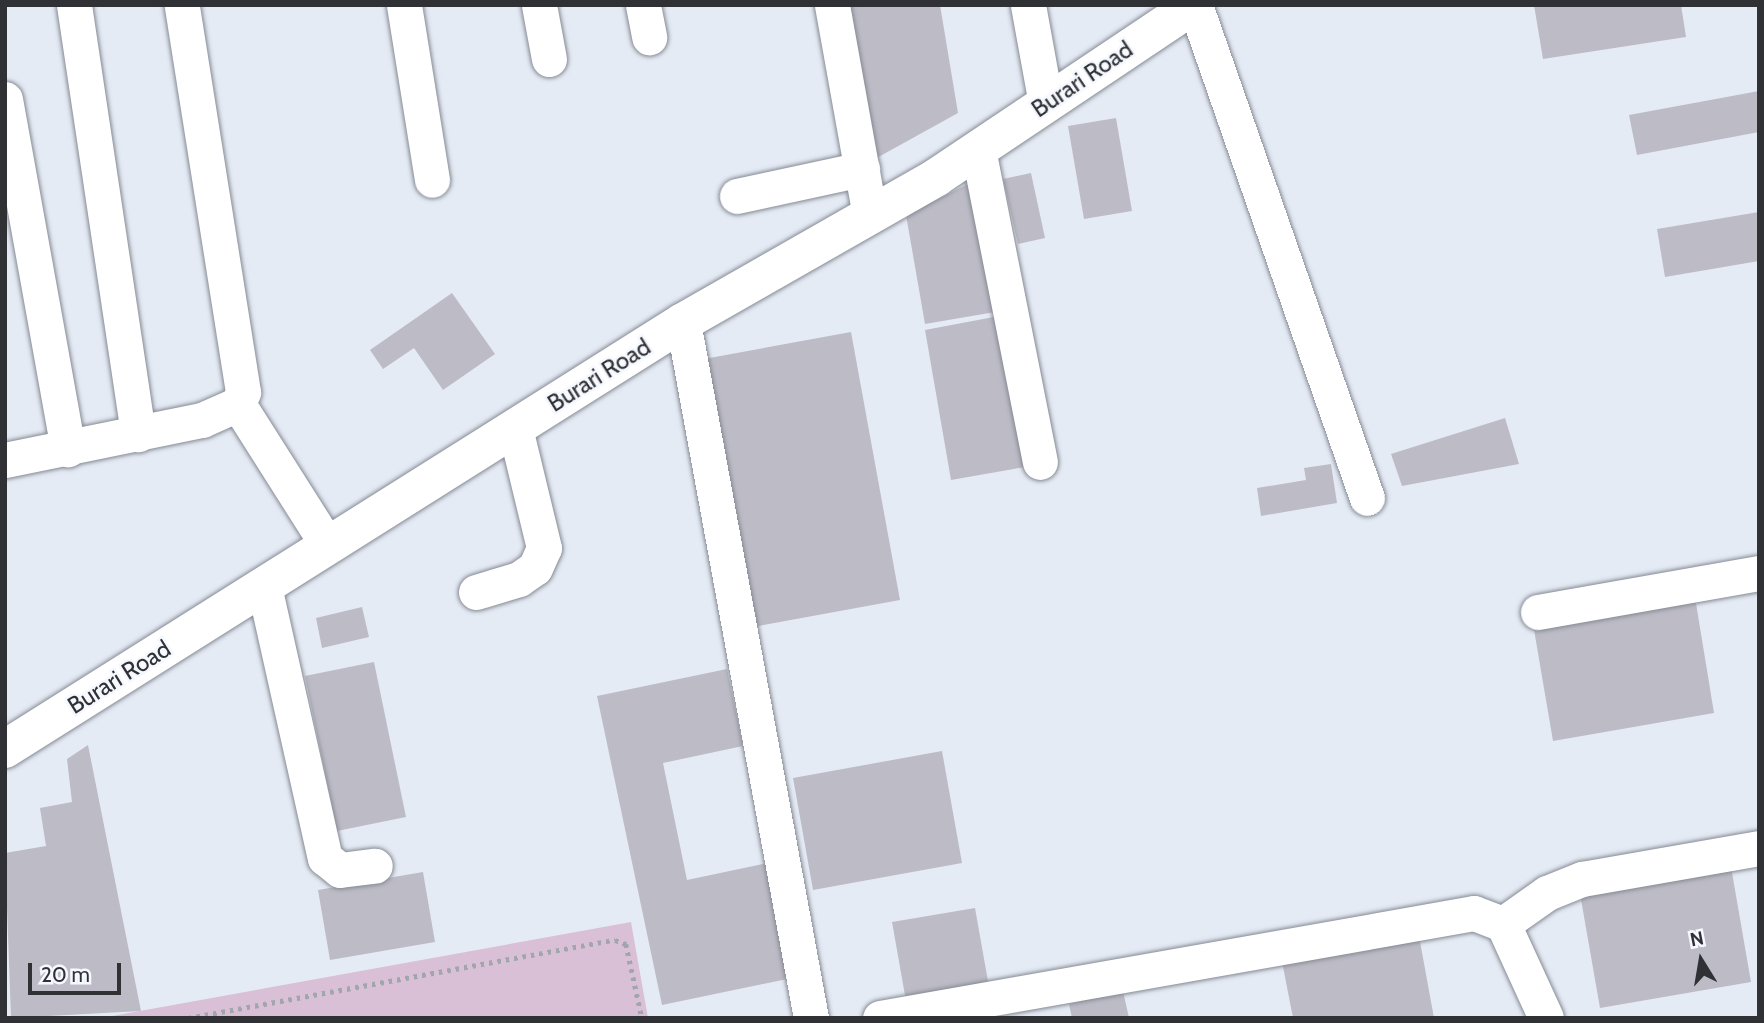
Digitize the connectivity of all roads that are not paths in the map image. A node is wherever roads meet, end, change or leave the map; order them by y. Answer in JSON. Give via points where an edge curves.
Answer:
{"nodes":[{"id":1,"x":74,"y":5,"type":"edge"},
{"id":2,"x":182,"y":5,"type":"edge"},
{"id":3,"x":404,"y":5,"type":"edge"},
{"id":4,"x":539,"y":5,"type":"edge"},
{"id":5,"x":832,"y":5,"type":"edge"},
{"id":6,"x":1028,"y":5,"type":"edge"},
{"id":7,"x":1194,"y":5,"type":"edge"},
{"id":8,"x":549,"y":59,"type":"dead end"},
{"id":9,"x":5,"y":99,"type":"edge"},
{"id":10,"x":1046,"y":104,"type":"junction"},
{"id":11,"x":978,"y":149,"type":"junction"},
{"id":12,"x":862,"y":169,"type":"junction"},
{"id":13,"x":432,"y":180,"type":"dead end"},
{"id":14,"x":737,"y":196,"type":"dead end"},
{"id":15,"x":870,"y":216,"type":"junction"},
{"id":16,"x":683,"y":322,"type":"junction"},
{"id":17,"x":238,"y":404,"type":"junction"},
{"id":18,"x":514,"y":429,"type":"junction"},
{"id":19,"x":138,"y":433,"type":"junction"},
{"id":20,"x":68,"y":449,"type":"junction"},
{"id":21,"x":5,"y":460,"type":"edge"},
{"id":22,"x":1040,"y":461,"type":"dead end"},
{"id":23,"x":1367,"y":498,"type":"dead end"},
{"id":24,"x":328,"y":546,"type":"junction"},
{"id":25,"x":1759,"y":573,"type":"edge"},
{"id":26,"x":264,"y":586,"type":"junction"},
{"id":27,"x":476,"y":592,"type":"dead end"},
{"id":28,"x":1538,"y":612,"type":"dead end"},
{"id":29,"x":5,"y":748,"type":"edge"},
{"id":30,"x":1759,"y":848,"type":"edge"},
{"id":31,"x":376,"y":866,"type":"dead end"},
{"id":32,"x":1503,"y":923,"type":"junction"},
{"id":33,"x":811,"y":1018,"type":"edge"},
{"id":34,"x":880,"y":1018,"type":"edge"},
{"id":35,"x":1546,"y":1018,"type":"edge"}],
"edges":[{"from":1,"to":19,"type":"street"},
{"from":2,"to":17,"type":"street","via":[[242,366]]},
{"from":3,"to":13,"type":"street"},
{"from":4,"to":8,"type":"street"},
{"from":5,"to":12,"type":"street"},
{"from":6,"to":10,"type":"street"},
{"from":7,"to":10,"type":"main road","name":"Burari Road"},
{"from":7,"to":23,"type":"street"},
{"from":9,"to":20,"type":"street"},
{"from":10,"to":11,"type":"main road","name":"Burari Road"},
{"from":11,"to":15,"type":"main road","name":"Burari Road"},
{"from":11,"to":22,"type":"street"},
{"from":12,"to":14,"type":"street"},
{"from":12,"to":15,"type":"street"},
{"from":15,"to":16,"type":"main road","name":"Burari Road"},
{"from":16,"to":18,"type":"main road","name":"Burari Road"},
{"from":16,"to":33,"type":"street"},
{"from":17,"to":19,"type":"street","via":[[202,420]]},
{"from":17,"to":24,"type":"street"},
{"from":18,"to":24,"type":"main road","name":"Burari Road"},
{"from":18,"to":27,"type":"street","via":[[544,548],[535,568],[519,579]]},
{"from":19,"to":20,"type":"street"},
{"from":20,"to":21,"type":"street"},
{"from":24,"to":26,"type":"main road","name":"Burari Road"},
{"from":25,"to":28,"type":"street"},
{"from":26,"to":29,"type":"main road","name":"Burari Road"},
{"from":26,"to":31,"type":"street","via":[[325,858],[340,870]]},
{"from":30,"to":32,"type":"street","via":[[1582,878],[1547,893]]},
{"from":32,"to":34,"type":"street","via":[[1474,913],[1446,913]]},
{"from":32,"to":35,"type":"street"}]}
